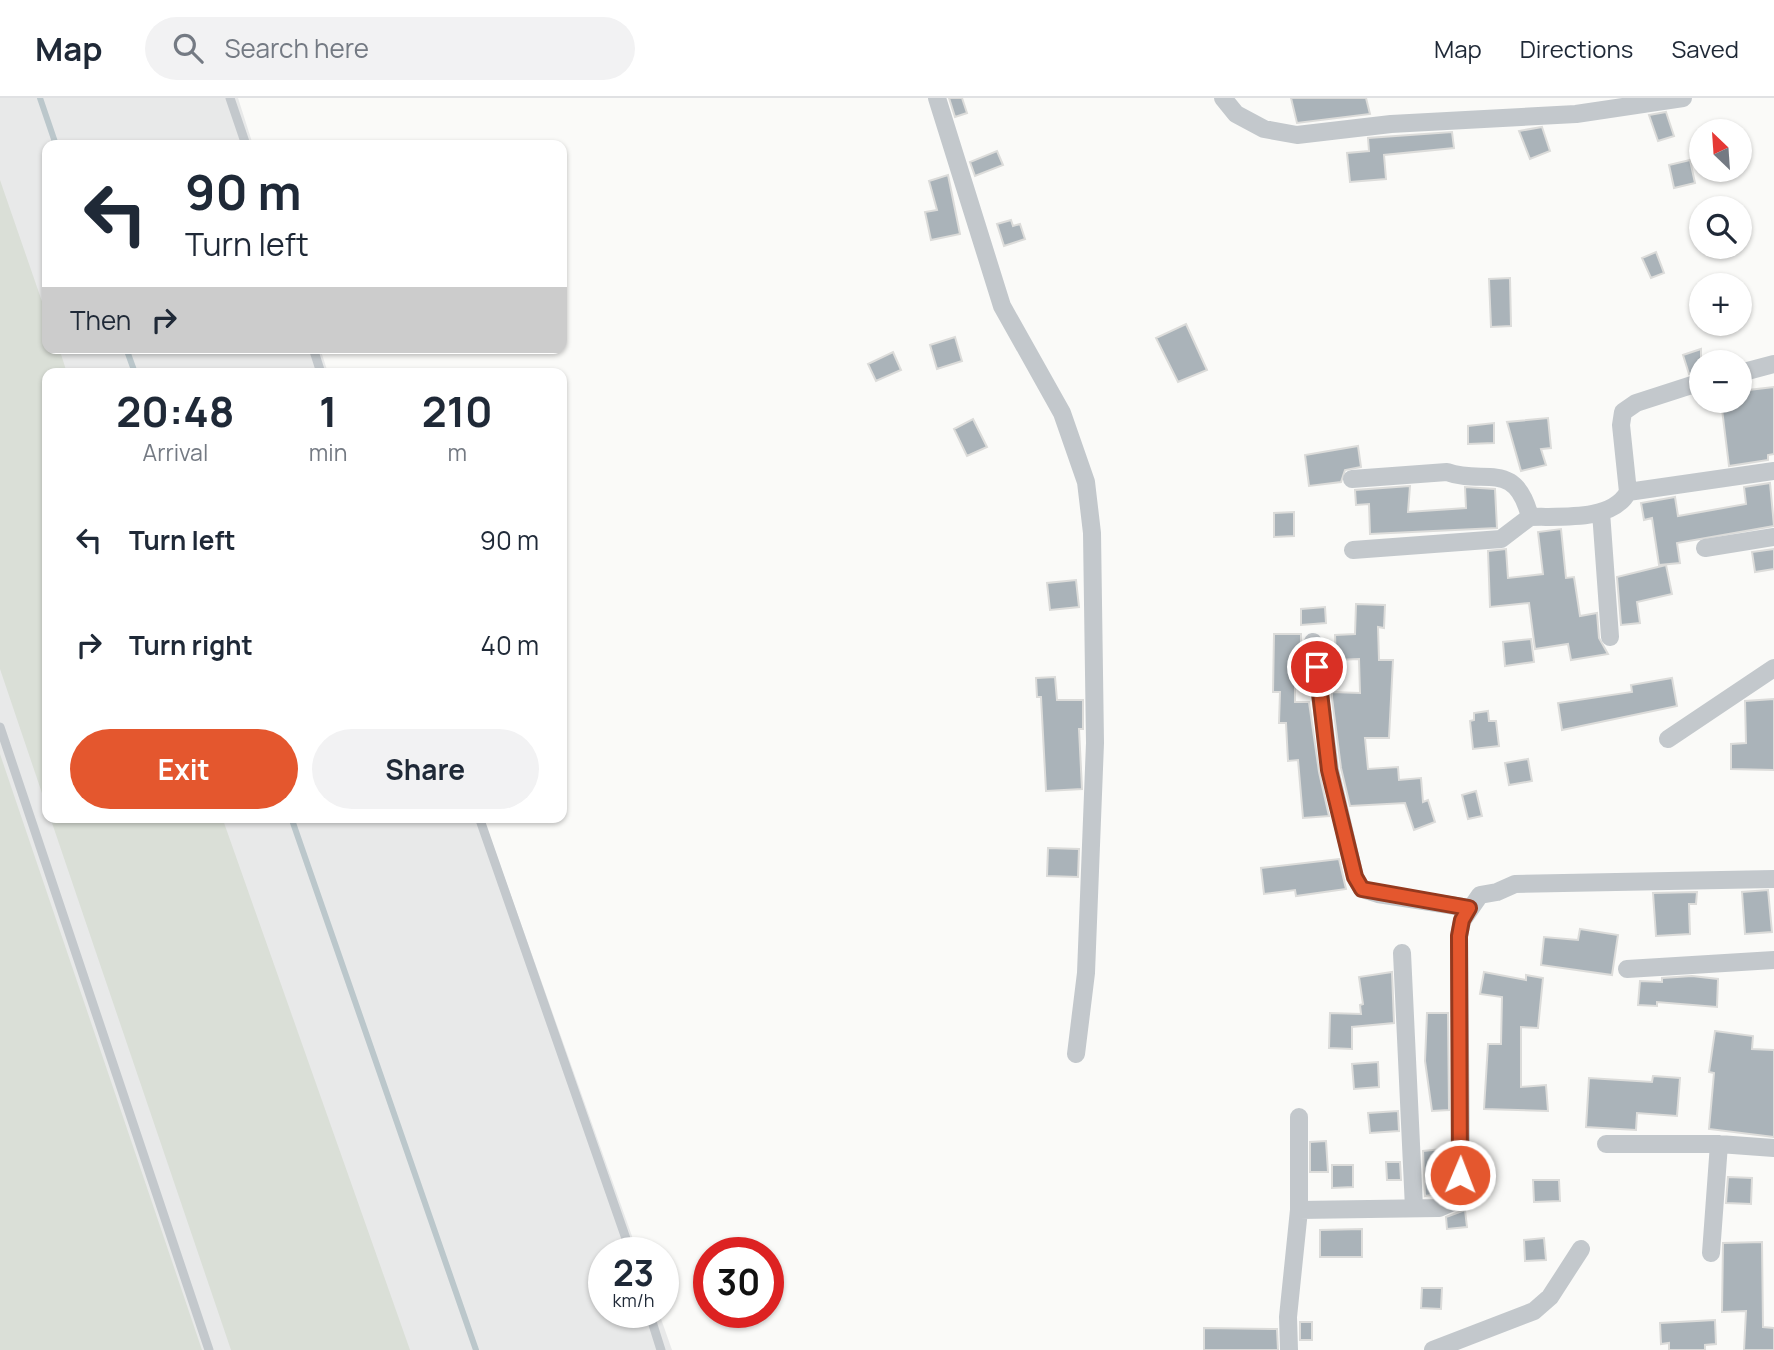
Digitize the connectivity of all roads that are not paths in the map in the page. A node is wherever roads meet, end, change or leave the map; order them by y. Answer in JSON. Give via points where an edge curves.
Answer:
{"nodes":[{"id":1,"x":230,"y":98,"type":"edge"},
{"id":2,"x":937,"y":98,"type":"edge"},
{"id":3,"x":1223,"y":98,"type":"edge"},
{"id":4,"x":1683,"y":98,"type":"edge"},
{"id":5,"x":244,"y":140,"type":"edge"},
{"id":6,"x":1774,"y":364,"type":"edge"},
{"id":7,"x":1752,"y":370,"type":"edge"},
{"id":8,"x":1689,"y":386,"type":"edge"},
{"id":9,"x":1774,"y":471,"type":"edge"},
{"id":10,"x":1352,"y":479,"type":"dead end"},
{"id":11,"x":1628,"y":492,"type":"junction"},
{"id":12,"x":1601,"y":512,"type":"junction"},
{"id":13,"x":1530,"y":517,"type":"junction"},
{"id":14,"x":1774,"y":537,"type":"edge"},
{"id":15,"x":1705,"y":548,"type":"dead end"},
{"id":16,"x":1353,"y":550,"type":"dead end"},
{"id":17,"x":1610,"y":637,"type":"dead end"},
{"id":18,"x":1313,"y":642,"type":"dead end"},
{"id":19,"x":1774,"y":668,"type":"edge"},
{"id":20,"x":0,"y":727,"type":"edge"},
{"id":21,"x":1668,"y":739,"type":"dead end"},
{"id":22,"x":481,"y":823,"type":"edge"},
{"id":23,"x":1774,"y":878,"type":"edge"},
{"id":24,"x":1469,"y":908,"type":"junction"},
{"id":25,"x":1402,"y":953,"type":"dead end"},
{"id":26,"x":1774,"y":960,"type":"edge"},
{"id":27,"x":1627,"y":969,"type":"dead end"},
{"id":28,"x":1076,"y":1054,"type":"dead end"},
{"id":29,"x":1299,"y":1117,"type":"dead end"},
{"id":30,"x":1606,"y":1144,"type":"dead end"},
{"id":31,"x":1719,"y":1144,"type":"junction"},
{"id":32,"x":1774,"y":1148,"type":"edge"},
{"id":33,"x":1414,"y":1208,"type":"junction"},
{"id":34,"x":1298,"y":1210,"type":"junction"},
{"id":35,"x":625,"y":1237,"type":"edge"},
{"id":36,"x":1581,"y":1248,"type":"dead end"},
{"id":37,"x":1711,"y":1253,"type":"dead end"},
{"id":38,"x":654,"y":1328,"type":"edge"},
{"id":39,"x":209,"y":1350,"type":"edge"},
{"id":40,"x":661,"y":1350,"type":"edge"},
{"id":41,"x":1289,"y":1350,"type":"edge"},
{"id":42,"x":1433,"y":1350,"type":"edge"}],
"edges":[{"from":1,"to":5,"type":"lane"},
{"from":2,"to":28,"type":"street","via":[[1002,306],[1062,413],[1086,482],[1092,533],[1095,743],[1086,973]]},
{"from":3,"to":4,"type":"street","via":[[1236,114],[1264,129],[1297,135],[1391,124],[1576,114]]},
{"from":6,"to":7,"type":"street"},
{"from":8,"to":11,"type":"street","via":[[1636,403],[1623,412]]},
{"from":9,"to":11,"type":"street"},
{"from":10,"to":13,"type":"street","via":[[1447,472],[1459,477],[1482,474],[1503,478],[1525,497]]},
{"from":11,"to":12,"type":"street","via":[[1616,506]]},
{"from":12,"to":13,"type":"street"},
{"from":12,"to":17,"type":"street"},
{"from":13,"to":16,"type":"street","via":[[1501,539]]},
{"from":14,"to":15,"type":"street"},
{"from":18,"to":24,"type":"street","via":[[1329,770],[1355,877],[1362,889]]},
{"from":19,"to":21,"type":"street"},
{"from":20,"to":39,"type":"lane"},
{"from":22,"to":35,"type":"lane"},
{"from":23,"to":24,"type":"street","via":[[1515,884],[1480,895]]},
{"from":24,"to":33,"type":"street","via":[[1459,936],[1460,1190],[1455,1201],[1439,1208]]},
{"from":25,"to":33,"type":"street"},
{"from":26,"to":27,"type":"street"},
{"from":29,"to":34,"type":"street"},
{"from":30,"to":31,"type":"street"},
{"from":31,"to":32,"type":"street"},
{"from":31,"to":37,"type":"street"},
{"from":33,"to":34,"type":"street"},
{"from":34,"to":41,"type":"street"},
{"from":36,"to":42,"type":"street","via":[[1550,1297],[1534,1311]]},
{"from":38,"to":40,"type":"lane"}]}
